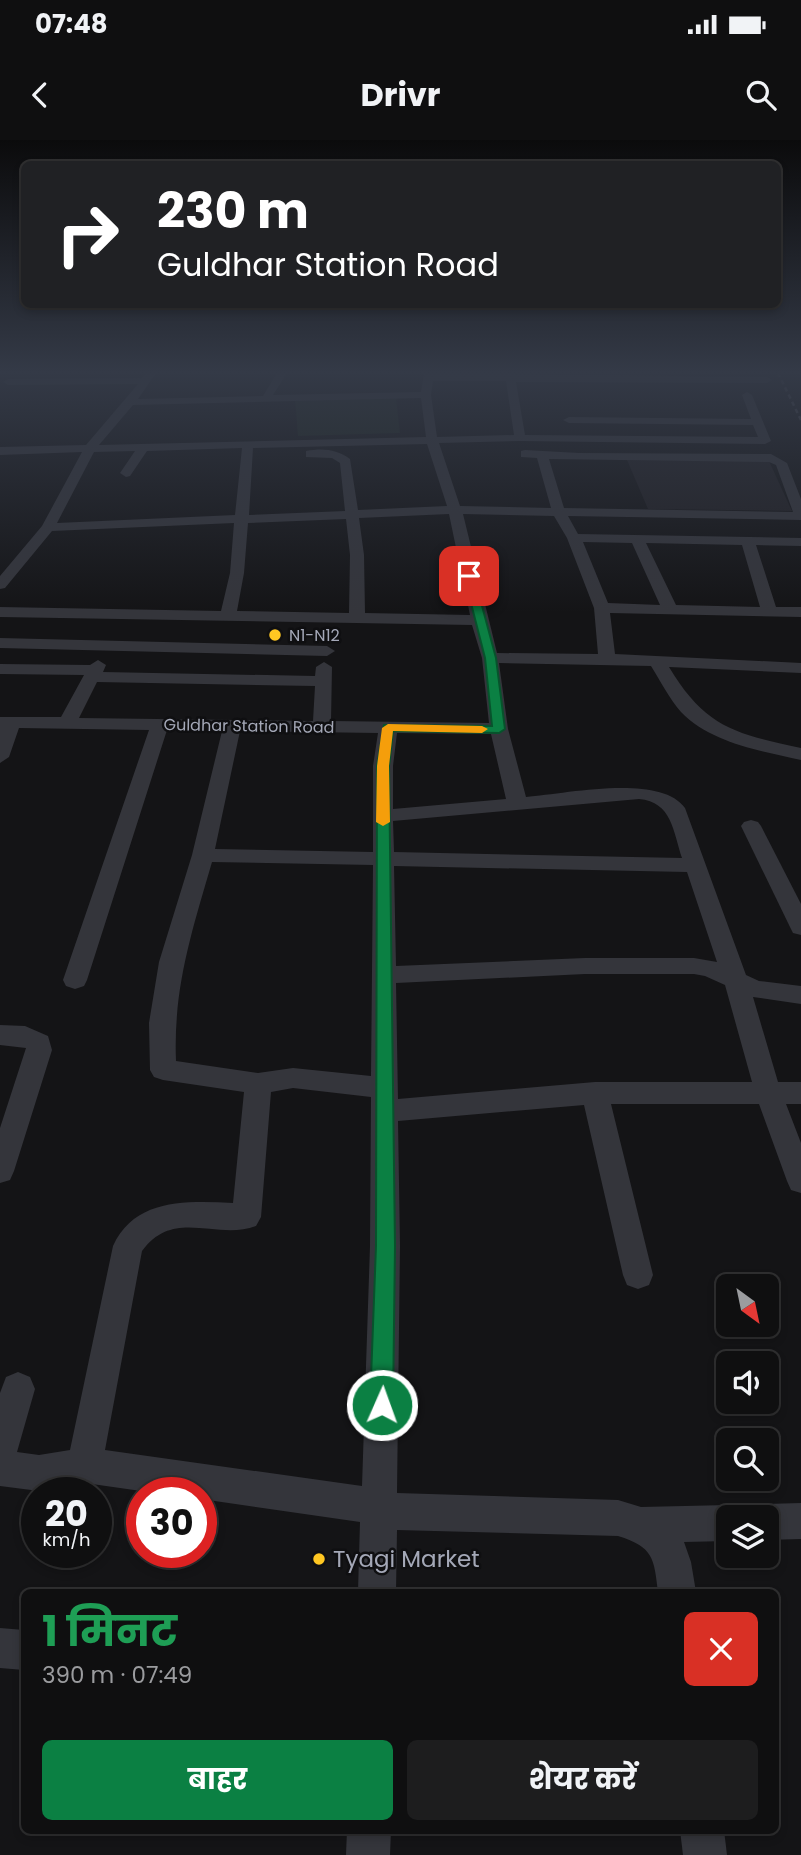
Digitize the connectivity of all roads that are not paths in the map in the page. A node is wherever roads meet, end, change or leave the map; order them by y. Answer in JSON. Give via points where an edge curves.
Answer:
{"nodes":[{"id":1,"x":88,"y":453,"type":"edge"},
{"id":2,"x":139,"y":453,"type":"edge"},
{"id":3,"x":247,"y":453,"type":"edge"},
{"id":4,"x":307,"y":453,"type":"edge"},
{"id":5,"x":441,"y":453,"type":"edge"},
{"id":6,"x":578,"y":453,"type":"edge"},
{"id":7,"x":510,"y":454,"type":"dead end"},
{"id":8,"x":542,"y":454,"type":"junction"},
{"id":9,"x":579,"y":457,"type":"junction"},
{"id":10,"x":126,"y":474,"type":"dead end"},
{"id":11,"x":455,"y":510,"type":"junction"},
{"id":12,"x":558,"y":511,"type":"junction"},
{"id":13,"x":354,"y":513,"type":"junction"},
{"id":14,"x":801,"y":516,"type":"edge"},
{"id":15,"x":243,"y":518,"type":"junction"},
{"id":16,"x":48,"y":527,"type":"junction"},
{"id":17,"x":574,"y":538,"type":"junction"},
{"id":18,"x":636,"y":538,"type":"junction"},
{"id":19,"x":747,"y":540,"type":"junction"},
{"id":20,"x":801,"y":542,"type":"edge"},
{"id":21,"x":0,"y":585,"type":"edge"},
{"id":22,"x":602,"y":608,"type":"junction"},
{"id":23,"x":670,"y":609,"type":"junction"},
{"id":24,"x":769,"y":610,"type":"junction"},
{"id":25,"x":0,"y":612,"type":"edge"},
{"id":26,"x":801,"y":612,"type":"edge"},
{"id":27,"x":228,"y":617,"type":"junction"},
{"id":28,"x":332,"y":618,"type":"junction"},
{"id":29,"x":357,"y":618,"type":"junction"},
{"id":30,"x":479,"y":620,"type":"junction"},
{"id":31,"x":120,"y":623,"type":"dead end"},
{"id":32,"x":189,"y":625,"type":"dead end"},
{"id":33,"x":244,"y":626,"type":"dead end"},
{"id":34,"x":0,"y":643,"type":"edge"},
{"id":35,"x":107,"y":646,"type":"junction"},
{"id":36,"x":180,"y":649,"type":"junction"},
{"id":37,"x":237,"y":650,"type":"junction"},
{"id":38,"x":327,"y":650,"type":"junction"},
{"id":39,"x":490,"y":658,"type":"junction"},
{"id":40,"x":607,"y":659,"type":"junction"},
{"id":41,"x":658,"y":663,"type":"junction"},
{"id":42,"x":801,"y":668,"type":"edge"},
{"id":43,"x":0,"y":669,"type":"edge"},
{"id":44,"x":93,"y":674,"type":"junction"},
{"id":45,"x":169,"y":678,"type":"junction"},
{"id":46,"x":229,"y":678,"type":"junction"},
{"id":47,"x":322,"y":681,"type":"junction"},
{"id":48,"x":6,"y":722,"type":"edge"},
{"id":49,"x":67,"y":723,"type":"junction"},
{"id":50,"x":160,"y":724,"type":"junction"},
{"id":51,"x":232,"y":725,"type":"junction"},
{"id":52,"x":322,"y":727,"type":"junction"},
{"id":53,"x":388,"y":728,"type":"junction"},
{"id":54,"x":499,"y":729,"type":"junction"},
{"id":55,"x":801,"y":754,"type":"edge"},
{"id":56,"x":0,"y":757,"type":"edge"},
{"id":57,"x":517,"y":803,"type":"junction"},
{"id":58,"x":383,"y":816,"type":"junction"},
{"id":59,"x":751,"y":826,"type":"dead end"},
{"id":60,"x":204,"y":855,"type":"junction"},
{"id":61,"x":384,"y":859,"type":"junction"},
{"id":62,"x":693,"y":864,"type":"junction"},
{"id":63,"x":801,"y":927,"type":"edge"},
{"id":64,"x":385,"y":975,"type":"junction"},
{"id":65,"x":75,"y":980,"type":"dead end"},
{"id":66,"x":736,"y":981,"type":"junction"},
{"id":67,"x":801,"y":995,"type":"edge"},
{"id":68,"x":0,"y":1035,"type":"edge"},
{"id":69,"x":258,"y":1083,"type":"junction"},
{"id":70,"x":768,"y":1092,"type":"junction"},
{"id":71,"x":595,"y":1093,"type":"junction"},
{"id":72,"x":801,"y":1093,"type":"edge"},
{"id":73,"x":385,"y":1100,"type":"junction"},
{"id":74,"x":0,"y":1171,"type":"edge"},
{"id":75,"x":801,"y":1181,"type":"edge"},
{"id":76,"x":638,"y":1275,"type":"dead end"},
{"id":77,"x":18,"y":1389,"type":"dead end"},
{"id":78,"x":0,"y":1450,"type":"edge"},
{"id":79,"x":85,"y":1465,"type":"junction"},
{"id":80,"x":0,"y":1468,"type":"edge"},
{"id":81,"x":379,"y":1511,"type":"junction"},
{"id":82,"x":801,"y":1521,"type":"edge"},
{"id":83,"x":779,"y":1522,"type":"edge"},
{"id":84,"x":716,"y":1523,"type":"edge"},
{"id":85,"x":645,"y":1524,"type":"junction"},
{"id":86,"x":377,"y":1589,"type":"edge"},
{"id":87,"x":677,"y":1589,"type":"edge"},
{"id":88,"x":0,"y":1648,"type":"edge"},
{"id":89,"x":21,"y":1650,"type":"edge"},
{"id":90,"x":369,"y":1834,"type":"edge"},
{"id":91,"x":702,"y":1834,"type":"edge"},
{"id":92,"x":368,"y":1855,"type":"edge"},
{"id":93,"x":705,"y":1855,"type":"edge"}],
"edges":[{"from":1,"to":16,"type":"street"},
{"from":2,"to":10,"type":"street"},
{"from":3,"to":15,"type":"street"},
{"from":4,"to":13,"type":"street","via":[[342,457],[346,462]]},
{"from":5,"to":11,"type":"street"},
{"from":6,"to":9,"type":"street"},
{"from":7,"to":8,"type":"street"},
{"from":8,"to":9,"type":"street"},
{"from":8,"to":12,"type":"street"},
{"from":9,"to":14,"type":"street","via":[[771,458],[781,463]]},
{"from":11,"to":12,"type":"street"},
{"from":11,"to":13,"type":"street"},
{"from":11,"to":30,"type":"street"},
{"from":12,"to":14,"type":"street"},
{"from":12,"to":17,"type":"street"},
{"from":13,"to":15,"type":"street"},
{"from":13,"to":29,"type":"street"},
{"from":15,"to":16,"type":"street"},
{"from":15,"to":27,"type":"street"},
{"from":16,"to":21,"type":"street"},
{"from":17,"to":18,"type":"street"},
{"from":17,"to":22,"type":"street"},
{"from":18,"to":19,"type":"street"},
{"from":18,"to":23,"type":"street"},
{"from":19,"to":20,"type":"street"},
{"from":19,"to":24,"type":"street"},
{"from":22,"to":23,"type":"street"},
{"from":22,"to":40,"type":"street"},
{"from":23,"to":24,"type":"street"},
{"from":24,"to":26,"type":"street"},
{"from":25,"to":27,"type":"street"},
{"from":27,"to":28,"type":"street"},
{"from":28,"to":29,"type":"street"},
{"from":28,"to":38,"type":"street"},
{"from":29,"to":30,"type":"street"},
{"from":30,"to":39,"type":"street"},
{"from":31,"to":35,"type":"street"},
{"from":32,"to":36,"type":"street"},
{"from":33,"to":37,"type":"street"},
{"from":34,"to":35,"type":"street"},
{"from":35,"to":36,"type":"street"},
{"from":35,"to":44,"type":"street"},
{"from":36,"to":37,"type":"street"},
{"from":36,"to":45,"type":"street"},
{"from":37,"to":38,"type":"street"},
{"from":37,"to":46,"type":"street"},
{"from":38,"to":47,"type":"street"},
{"from":39,"to":40,"type":"street"},
{"from":39,"to":54,"type":"street"},
{"from":40,"to":41,"type":"street"},
{"from":41,"to":42,"type":"street"},
{"from":41,"to":55,"type":"street","via":[[693,714],[749,740]]},
{"from":43,"to":44,"type":"street"},
{"from":44,"to":45,"type":"street"},
{"from":44,"to":49,"type":"street"},
{"from":45,"to":46,"type":"street"},
{"from":46,"to":47,"type":"street"},
{"from":47,"to":52,"type":"street"},
{"from":48,"to":49,"type":"street","name":"Guldhar Station Road"},
{"from":48,"to":56,"type":"street"},
{"from":49,"to":50,"type":"street","name":"Guldhar Station Road"},
{"from":50,"to":51,"type":"street","name":"Guldhar Station Road"},
{"from":50,"to":65,"type":"street"},
{"from":51,"to":52,"type":"street","name":"Guldhar Station Road"},
{"from":51,"to":60,"type":"street"},
{"from":52,"to":53,"type":"street","name":"Guldhar Station Road"},
{"from":53,"to":54,"type":"street","name":"Guldhar Station Road"},
{"from":53,"to":58,"type":"street"},
{"from":54,"to":57,"type":"street"},
{"from":57,"to":58,"type":"street"},
{"from":57,"to":62,"type":"street","via":[[663,797],[675,808]]},
{"from":58,"to":61,"type":"street"},
{"from":59,"to":63,"type":"street"},
{"from":60,"to":61,"type":"street"},
{"from":60,"to":69,"type":"street","via":[[171,962],[162,1023],[163,1070]]},
{"from":61,"to":62,"type":"street"},
{"from":61,"to":64,"type":"street"},
{"from":62,"to":66,"type":"street"},
{"from":64,"to":66,"type":"street","via":[[694,966]]},
{"from":64,"to":73,"type":"street"},
{"from":66,"to":67,"type":"street","via":[[765,992]]},
{"from":66,"to":70,"type":"street"},
{"from":68,"to":74,"type":"street","via":[[34,1038],[39,1043]]},
{"from":69,"to":73,"type":"street","via":[[293,1078]]},
{"from":69,"to":79,"type":"street","via":[[246,1217],[165,1215],[138,1229],[128,1246]]},
{"from":70,"to":71,"type":"street"},
{"from":70,"to":72,"type":"street"},
{"from":70,"to":75,"type":"street"},
{"from":71,"to":73,"type":"street"},
{"from":71,"to":76,"type":"street"},
{"from":73,"to":81,"type":"street"},
{"from":77,"to":78,"type":"street"},
{"from":79,"to":80,"type":"street","via":[[39,1473]]},
{"from":79,"to":81,"type":"street"},
{"from":81,"to":85,"type":"street","via":[[618,1518]]},
{"from":81,"to":86,"type":"street"},
{"from":82,"to":83,"type":"street"},
{"from":84,"to":85,"type":"street"},
{"from":85,"to":87,"type":"street","via":[[669,1549]]},
{"from":88,"to":89,"type":"street"},
{"from":90,"to":92,"type":"street"},
{"from":91,"to":93,"type":"street"}]}
